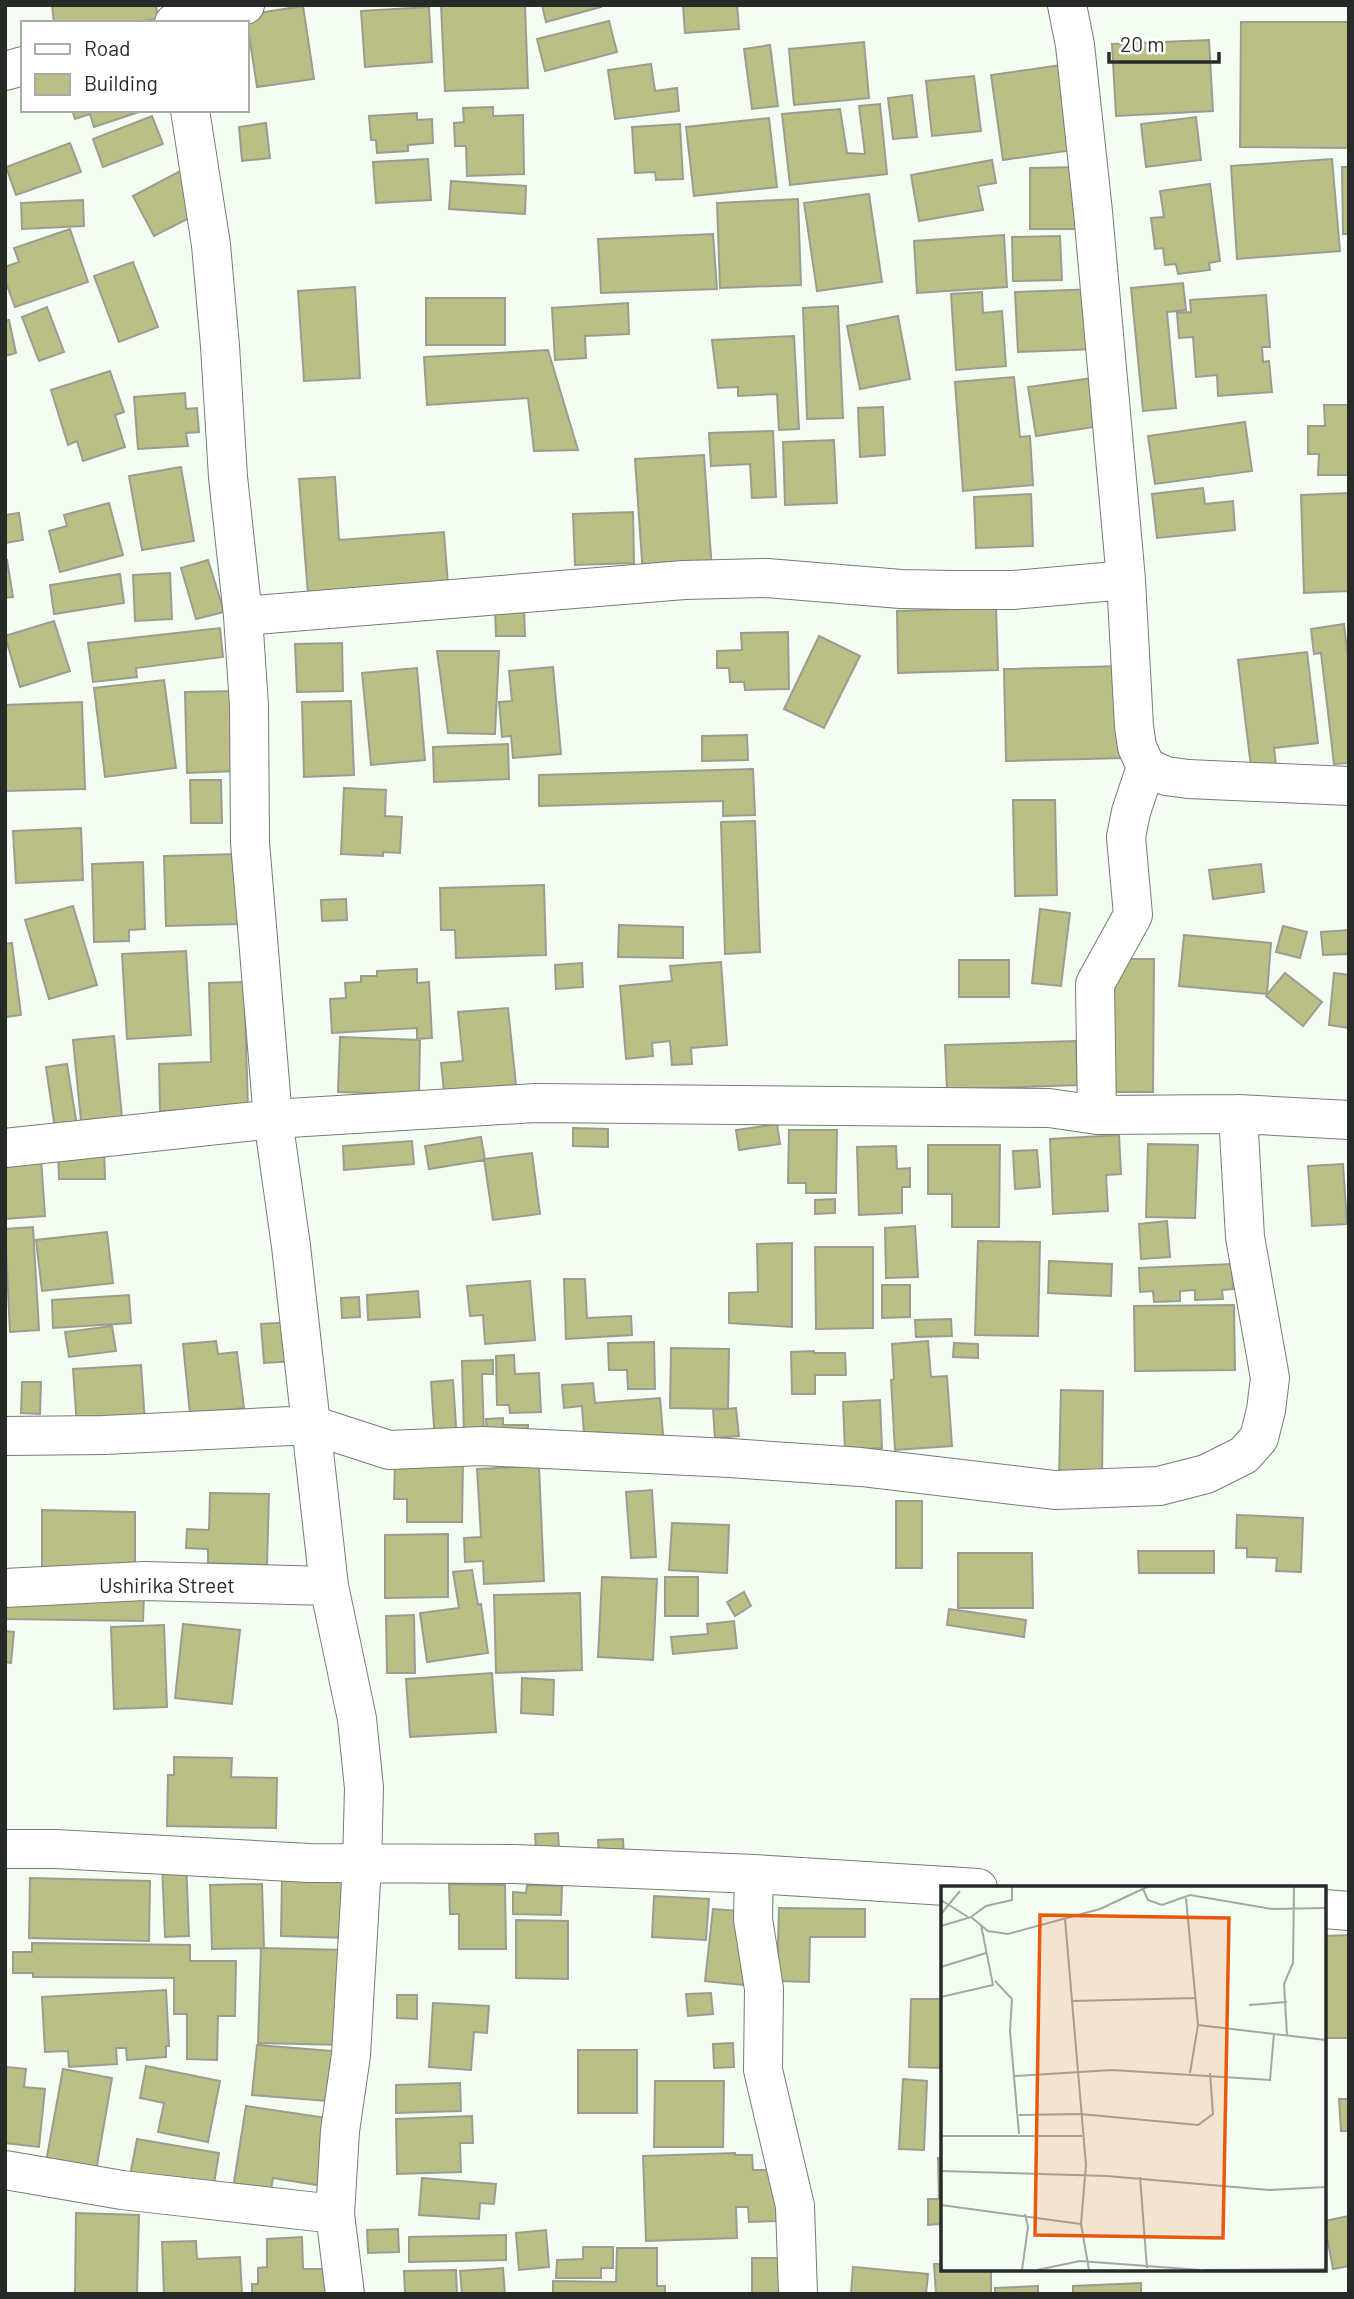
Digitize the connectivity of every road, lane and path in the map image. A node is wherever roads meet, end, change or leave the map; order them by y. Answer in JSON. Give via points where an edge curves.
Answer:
{"nodes":[{"id":1,"x":245,"y":5,"type":"edge"},
{"id":2,"x":1067,"y":5,"type":"edge"},
{"id":3,"x":183,"y":21,"type":"edge"},
{"id":4,"x":190,"y":112,"type":"edge"},
{"id":5,"x":1126,"y":580,"type":"junction"},
{"id":6,"x":243,"y":616,"type":"junction"},
{"id":7,"x":1146,"y":768,"type":"junction"},
{"id":8,"x":1349,"y":786,"type":"edge"},
{"id":9,"x":1238,"y":1114,"type":"junction"},
{"id":10,"x":1097,"y":1115,"type":"junction"},
{"id":11,"x":273,"y":1119,"type":"junction"},
{"id":12,"x":1349,"y":1120,"type":"edge"},
{"id":13,"x":5,"y":1148,"type":"edge"},
{"id":14,"x":312,"y":1426,"type":"junction"},
{"id":15,"x":5,"y":1436,"type":"edge"},
{"id":16,"x":329,"y":1586,"type":"junction"},
{"id":17,"x":5,"y":1588,"type":"edge"},
{"id":18,"x":5,"y":1849,"type":"edge"},
{"id":19,"x":362,"y":1864,"type":"junction"},
{"id":20,"x":754,"y":1874,"type":"junction"},
{"id":21,"x":946,"y":1886,"type":"edge"},
{"id":22,"x":1326,"y":1909,"type":"edge"},
{"id":23,"x":1349,"y":1911,"type":"edge"},
{"id":24,"x":5,"y":2170,"type":"edge"},
{"id":25,"x":335,"y":2214,"type":"junction"},
{"id":26,"x":345,"y":2294,"type":"edge"},
{"id":27,"x":798,"y":2294,"type":"edge"}],
"edges":[{"from":1,"to":3,"type":"street"},
{"from":2,"to":5,"type":"street","via":[[1093,212]]},
{"from":4,"to":6,"type":"street","via":[[211,245]]},
{"from":5,"to":6,"type":"street","via":[[1013,590],[901,589],[767,578],[684,580]]},
{"from":5,"to":7,"type":"street","via":[[1134,726]]},
{"from":6,"to":11,"type":"street","via":[[250,842]]},
{"from":7,"to":8,"type":"street","via":[[1188,779]]},
{"from":7,"to":10,"type":"street","via":[[1126,837],[1133,915],[1095,985]]},
{"from":9,"to":10,"type":"street"},
{"from":9,"to":12,"type":"street"},
{"from":9,"to":14,"type":"street","via":[[1245,1237],[1270,1378],[1259,1438],[1244,1454],[1206,1474],[1158,1486],[1055,1490],[862,1467],[730,1458],[482,1446],[390,1450]]},
{"from":10,"to":11,"type":"street","via":[[1049,1108],[536,1103]]},
{"from":11,"to":13,"type":"street"},
{"from":11,"to":14,"type":"street"},
{"from":14,"to":15,"type":"street"},
{"from":14,"to":16,"type":"street"},
{"from":16,"to":17,"type":"street","name":"Ushirika Street","via":[[144,1581]]},
{"from":16,"to":19,"type":"street","via":[[357,1718],[364,1788]]},
{"from":18,"to":19,"type":"street"},
{"from":19,"to":20,"type":"street","via":[[515,1864]]},
{"from":19,"to":25,"type":"street","via":[[351,2055]]},
{"from":20,"to":21,"type":"street"},
{"from":20,"to":27,"type":"street","via":[[753,1919],[764,1989],[763,2070],[795,2206]]},
{"from":22,"to":23,"type":"street"},
{"from":24,"to":25,"type":"street","via":[[122,2190]]},
{"from":25,"to":26,"type":"street"}]}
